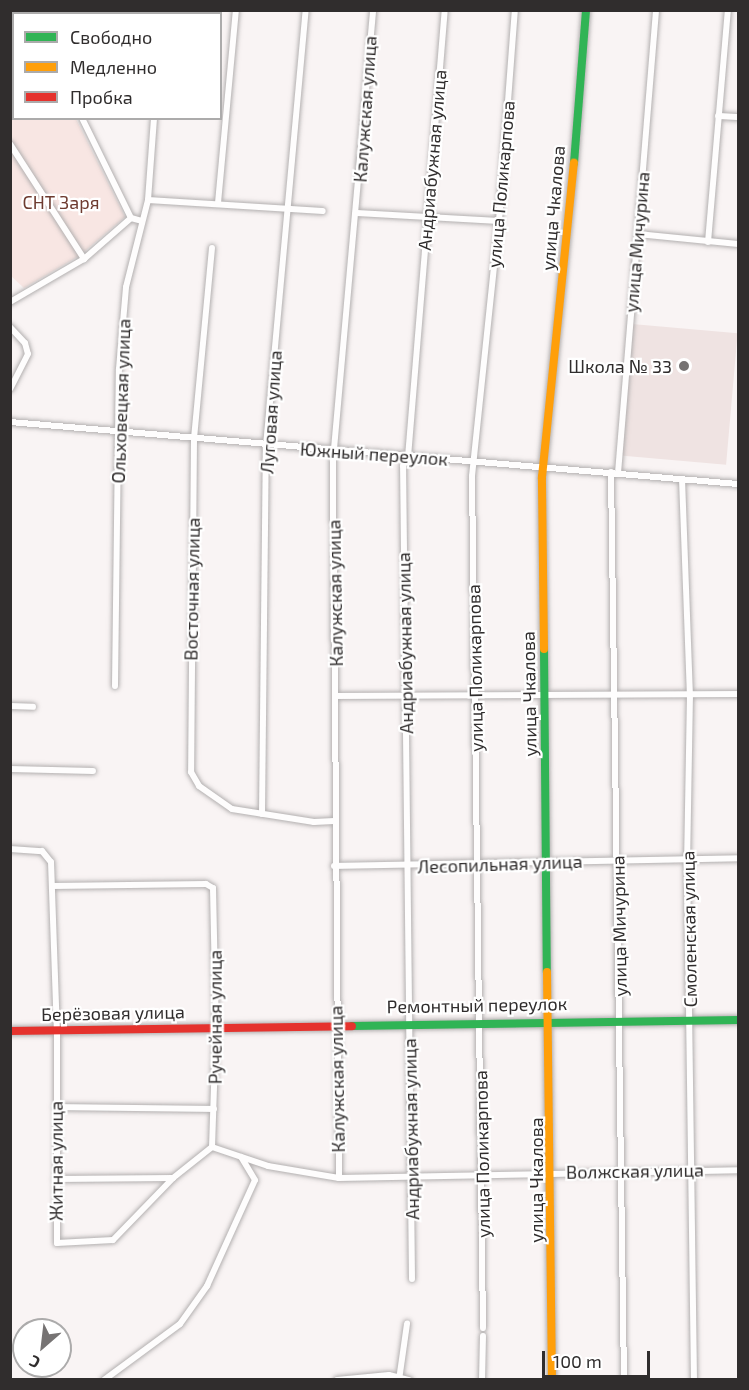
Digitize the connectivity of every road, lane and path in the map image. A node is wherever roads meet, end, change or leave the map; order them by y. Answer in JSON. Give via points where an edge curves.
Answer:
{"nodes":[{"id":1,"x":236,"y":10,"type":"edge"},
{"id":2,"x":306,"y":10,"type":"edge"},
{"id":3,"x":373,"y":10,"type":"edge"},
{"id":4,"x":445,"y":10,"type":"edge"},
{"id":5,"x":515,"y":10,"type":"edge"},
{"id":6,"x":586,"y":10,"type":"edge"},
{"id":7,"x":657,"y":10,"type":"edge"},
{"id":8,"x":728,"y":10,"type":"edge"},
{"id":9,"x":718,"y":116,"type":"junction"},
{"id":10,"x":738,"y":117,"type":"edge"},
{"id":11,"x":83,"y":120,"type":"edge"},
{"id":12,"x":154,"y":120,"type":"edge"},
{"id":13,"x":10,"y":144,"type":"edge"},
{"id":14,"x":148,"y":200,"type":"junction"},
{"id":15,"x":218,"y":203,"type":"junction"},
{"id":16,"x":288,"y":209,"type":"junction"},
{"id":17,"x":323,"y":211,"type":"dead end"},
{"id":18,"x":357,"y":213,"type":"junction"},
{"id":19,"x":131,"y":218,"type":"junction"},
{"id":20,"x":428,"y":218,"type":"junction"},
{"id":21,"x":141,"y":221,"type":"junction"},
{"id":22,"x":499,"y":221,"type":"junction"},
{"id":23,"x":638,"y":234,"type":"junction"},
{"id":24,"x":708,"y":242,"type":"junction"},
{"id":25,"x":738,"y":244,"type":"edge"},
{"id":26,"x":212,"y":248,"type":"dead end"},
{"id":27,"x":84,"y":259,"type":"junction"},
{"id":28,"x":10,"y":302,"type":"edge"},
{"id":29,"x":10,"y":327,"type":"edge"},
{"id":30,"x":10,"y":389,"type":"edge"},
{"id":31,"x":10,"y":423,"type":"edge"},
{"id":32,"x":119,"y":433,"type":"junction"},
{"id":33,"x":194,"y":439,"type":"junction"},
{"id":34,"x":266,"y":446,"type":"junction"},
{"id":35,"x":334,"y":451,"type":"junction"},
{"id":36,"x":408,"y":457,"type":"junction"},
{"id":37,"x":474,"y":461,"type":"junction"},
{"id":38,"x":546,"y":466,"type":"junction"},
{"id":39,"x":615,"y":473,"type":"junction"},
{"id":40,"x":682,"y":479,"type":"junction"},
{"id":41,"x":738,"y":484,"type":"edge"},
{"id":42,"x":115,"y":686,"type":"dead end"},
{"id":43,"x":615,"y":694,"type":"junction"},
{"id":44,"x":690,"y":694,"type":"junction"},
{"id":45,"x":738,"y":694,"type":"edge"},
{"id":46,"x":336,"y":696,"type":"junction"},
{"id":47,"x":406,"y":696,"type":"junction"},
{"id":48,"x":545,"y":696,"type":"junction"},
{"id":49,"x":476,"y":697,"type":"junction"},
{"id":50,"x":10,"y":706,"type":"edge"},
{"id":51,"x":33,"y":707,"type":"dead end"},
{"id":52,"x":10,"y":769,"type":"edge"},
{"id":53,"x":93,"y":771,"type":"dead end"},
{"id":54,"x":262,"y":814,"type":"junction"},
{"id":55,"x":334,"y":821,"type":"junction"},
{"id":56,"x":10,"y":849,"type":"edge"},
{"id":57,"x":738,"y":858,"type":"edge"},
{"id":58,"x":687,"y":859,"type":"junction"},
{"id":59,"x":618,"y":861,"type":"junction"},
{"id":60,"x":547,"y":862,"type":"junction"},
{"id":61,"x":478,"y":864,"type":"junction"},
{"id":62,"x":334,"y":866,"type":"junction"},
{"id":63,"x":408,"y":867,"type":"junction"},
{"id":64,"x":52,"y":886,"type":"junction"},
{"id":65,"x":620,"y":1020,"type":"junction"},
{"id":66,"x":691,"y":1020,"type":"junction"},
{"id":67,"x":738,"y":1020,"type":"edge"},
{"id":68,"x":480,"y":1021,"type":"junction"},
{"id":69,"x":550,"y":1021,"type":"junction"},
{"id":70,"x":410,"y":1022,"type":"junction"},
{"id":71,"x":337,"y":1023,"type":"junction"},
{"id":72,"x":216,"y":1027,"type":"junction"},
{"id":73,"x":57,"y":1030,"type":"junction"},
{"id":74,"x":10,"y":1031,"type":"edge"},
{"id":75,"x":56,"y":1107,"type":"junction"},
{"id":76,"x":214,"y":1109,"type":"junction"},
{"id":77,"x":212,"y":1148,"type":"junction"},
{"id":78,"x":239,"y":1155,"type":"junction"},
{"id":79,"x":693,"y":1170,"type":"junction"},
{"id":80,"x":738,"y":1170,"type":"edge"},
{"id":81,"x":553,"y":1173,"type":"junction"},
{"id":82,"x":622,"y":1173,"type":"junction"},
{"id":83,"x":483,"y":1174,"type":"junction"},
{"id":84,"x":412,"y":1175,"type":"junction"},
{"id":85,"x":173,"y":1178,"type":"junction"},
{"id":86,"x":339,"y":1178,"type":"junction"},
{"id":87,"x":56,"y":1179,"type":"junction"},
{"id":88,"x":412,"y":1279,"type":"dead end"},
{"id":89,"x":407,"y":1324,"type":"dead end"},
{"id":90,"x":483,"y":1328,"type":"dead end"},
{"id":91,"x":483,"y":1336,"type":"dead end"},
{"id":92,"x":400,"y":1378,"type":"edge"},
{"id":93,"x":104,"y":1380,"type":"edge"},
{"id":94,"x":338,"y":1380,"type":"edge"},
{"id":95,"x":409,"y":1380,"type":"edge"},
{"id":96,"x":482,"y":1380,"type":"edge"},
{"id":97,"x":552,"y":1380,"type":"edge"},
{"id":98,"x":624,"y":1380,"type":"edge"},
{"id":99,"x":694,"y":1380,"type":"edge"}],
"edges":[{"from":1,"to":15,"type":"street"},
{"from":2,"to":16,"type":"street","name":"Луговая улица"},
{"from":3,"to":18,"type":"street","name":"Калужская улица"},
{"from":4,"to":20,"type":"street","name":"Андриабужная улица"},
{"from":5,"to":22,"type":"street","name":"улица Поликарпова"},
{"from":6,"to":38,"type":"street","name":"улица Чкалова"},
{"from":7,"to":23,"type":"street","name":"улица Мичурина"},
{"from":8,"to":9,"type":"street"},
{"from":9,"to":10,"type":"street"},
{"from":9,"to":24,"type":"street"},
{"from":11,"to":19,"type":"street"},
{"from":12,"to":14,"type":"street","name":"Ольховецкая улица"},
{"from":13,"to":27,"type":"street"},
{"from":14,"to":15,"type":"street"},
{"from":14,"to":21,"type":"street","name":"Ольховецкая улица"},
{"from":15,"to":16,"type":"street"},
{"from":16,"to":17,"type":"street"},
{"from":16,"to":34,"type":"street","name":"Луговая улица"},
{"from":18,"to":20,"type":"street"},
{"from":18,"to":35,"type":"street","name":"Калужская улица"},
{"from":19,"to":21,"type":"street"},
{"from":19,"to":27,"type":"street"},
{"from":20,"to":22,"type":"street"},
{"from":20,"to":36,"type":"street","name":"Андриабужная улица"},
{"from":21,"to":32,"type":"street","name":"Ольховецкая улица","via":[[126,286]]},
{"from":22,"to":37,"type":"street","name":"улица Поликарпова"},
{"from":23,"to":24,"type":"street"},
{"from":23,"to":39,"type":"street","name":"улица Мичурина"},
{"from":24,"to":25,"type":"street"},
{"from":26,"to":33,"type":"street","name":"Восточная улица"},
{"from":27,"to":28,"type":"street"},
{"from":29,"to":30,"type":"street","via":[[25,343],[28,354]]},
{"from":31,"to":32,"type":"street","name":"Южный переулок"},
{"from":32,"to":33,"type":"street","name":"Южный переулок"},
{"from":32,"to":42,"type":"street","name":"Ольховецкая улица"},
{"from":33,"to":34,"type":"street","name":"Южный переулок"},
{"from":33,"to":54,"type":"street","name":"Восточная улица","via":[[191,772],[198,786],[232,809]]},
{"from":34,"to":35,"type":"street","name":"Южный переулок"},
{"from":34,"to":54,"type":"street","name":"Луговая улица"},
{"from":35,"to":36,"type":"street","name":"Южный переулок"},
{"from":35,"to":46,"type":"street","name":"Калужская улица"},
{"from":36,"to":37,"type":"street","name":"Южный переулок"},
{"from":36,"to":47,"type":"street","name":"Андриабужная улица","via":[[403,466]]},
{"from":37,"to":38,"type":"street","name":"Южный переулок"},
{"from":37,"to":49,"type":"street","name":"улица Поликарпова"},
{"from":38,"to":39,"type":"street","name":"Южный переулок"},
{"from":38,"to":48,"type":"street","name":"улица Чкалова","via":[[542,477]]},
{"from":39,"to":40,"type":"street","name":"Южный переулок"},
{"from":39,"to":43,"type":"street","name":"улица Мичурина"},
{"from":40,"to":41,"type":"street","name":"Южный переулок"},
{"from":40,"to":44,"type":"street","name":"Смоленская улица"},
{"from":43,"to":44,"type":"street"},
{"from":43,"to":48,"type":"street"},
{"from":43,"to":59,"type":"street","name":"улица Мичурина"},
{"from":44,"to":45,"type":"street"},
{"from":44,"to":58,"type":"street","name":"Смоленская улица"},
{"from":46,"to":47,"type":"street"},
{"from":46,"to":55,"type":"street","name":"Калужская улица"},
{"from":47,"to":49,"type":"street"},
{"from":47,"to":63,"type":"street","name":"Андриабужная улица"},
{"from":48,"to":49,"type":"street"},
{"from":48,"to":60,"type":"street","name":"улица Чкалова"},
{"from":49,"to":61,"type":"street","name":"улица Поликарпова"},
{"from":50,"to":51,"type":"street"},
{"from":52,"to":53,"type":"street"},
{"from":54,"to":55,"type":"street","name":"Восточная улица"},
{"from":55,"to":62,"type":"street","name":"Калужская улица"},
{"from":56,"to":64,"type":"street","name":"Житная улица","via":[[48,855]]},
{"from":57,"to":58,"type":"street","name":"Лесопильная улица"},
{"from":58,"to":59,"type":"street","name":"Лесопильная улица"},
{"from":58,"to":66,"type":"street","name":"Смоленская улица"},
{"from":59,"to":60,"type":"street","name":"Лесопильная улица"},
{"from":59,"to":65,"type":"street","name":"улица Мичурина"},
{"from":60,"to":61,"type":"street","name":"Лесопильная улица"},
{"from":60,"to":69,"type":"street","name":"улица Чкалова"},
{"from":61,"to":63,"type":"street","name":"Лесопильная улица"},
{"from":61,"to":68,"type":"street","name":"улица Поликарпова"},
{"from":62,"to":63,"type":"street","name":"Лесопильная улица"},
{"from":62,"to":71,"type":"street","name":"Калужская улица"},
{"from":63,"to":70,"type":"street","name":"Андриабужная улица"},
{"from":64,"to":72,"type":"street","name":"Ручейная улица","via":[[206,884],[213,888]]},
{"from":64,"to":73,"type":"street","name":"Житная улица"},
{"from":65,"to":66,"type":"street","name":"Ремонтный переулок"},
{"from":65,"to":69,"type":"street","name":"Ремонтный переулок"},
{"from":65,"to":82,"type":"street","name":"улица Мичурина"},
{"from":66,"to":67,"type":"street","name":"Ремонтный переулок"},
{"from":66,"to":79,"type":"street","name":"Смоленская улица"},
{"from":68,"to":69,"type":"street","name":"Ремонтный переулок"},
{"from":68,"to":70,"type":"street","name":"Ремонтный переулок"},
{"from":68,"to":83,"type":"street","name":"улица Поликарпова"},
{"from":69,"to":81,"type":"street","name":"улица Чкалова"},
{"from":70,"to":71,"type":"street","name":"Ремонтный переулок"},
{"from":70,"to":84,"type":"street","name":"Андриабужная улица"},
{"from":71,"to":72,"type":"street","name":"Ремонтный переулок"},
{"from":71,"to":86,"type":"street","name":"Калужская улица"},
{"from":72,"to":73,"type":"street","name":"Берёзовая улица"},
{"from":72,"to":76,"type":"street","name":"Ручейная улица"},
{"from":73,"to":74,"type":"street","name":"Берёзовая улица"},
{"from":73,"to":75,"type":"street","name":"Житная улица"},
{"from":75,"to":76,"type":"street"},
{"from":75,"to":87,"type":"street","name":"Житная улица"},
{"from":76,"to":77,"type":"street","name":"Ручейная улица"},
{"from":77,"to":78,"type":"street","name":"Волжская улица"},
{"from":77,"to":85,"type":"street","name":"Житная улица"},
{"from":78,"to":86,"type":"street","name":"Волжская улица","via":[[268,1166]]},
{"from":78,"to":93,"type":"street","via":[[254,1172],[255,1180],[207,1286],[180,1324]]},
{"from":79,"to":80,"type":"street","name":"Волжская улица"},
{"from":79,"to":82,"type":"street","name":"Волжская улица"},
{"from":79,"to":99,"type":"street","name":"Смоленская улица"},
{"from":81,"to":82,"type":"street","name":"Волжская улица"},
{"from":81,"to":83,"type":"street","name":"Волжская улица"},
{"from":81,"to":97,"type":"street","name":"улица Чкалова"},
{"from":82,"to":98,"type":"street","name":"улица Мичурина"},
{"from":83,"to":84,"type":"street","name":"Волжская улица"},
{"from":83,"to":90,"type":"street","name":"улица Поликарпова"},
{"from":84,"to":86,"type":"street","name":"Волжская улица"},
{"from":84,"to":88,"type":"street","name":"Андриабужная улица"},
{"from":85,"to":87,"type":"street"},
{"from":85,"to":87,"type":"street","name":"Житная улица","via":[[121,1233],[100,1243],[57,1243]]},
{"from":89,"to":92,"type":"street"},
{"from":91,"to":96,"type":"street"},
{"from":92,"to":94,"type":"street"},
{"from":92,"to":95,"type":"street"}]}
